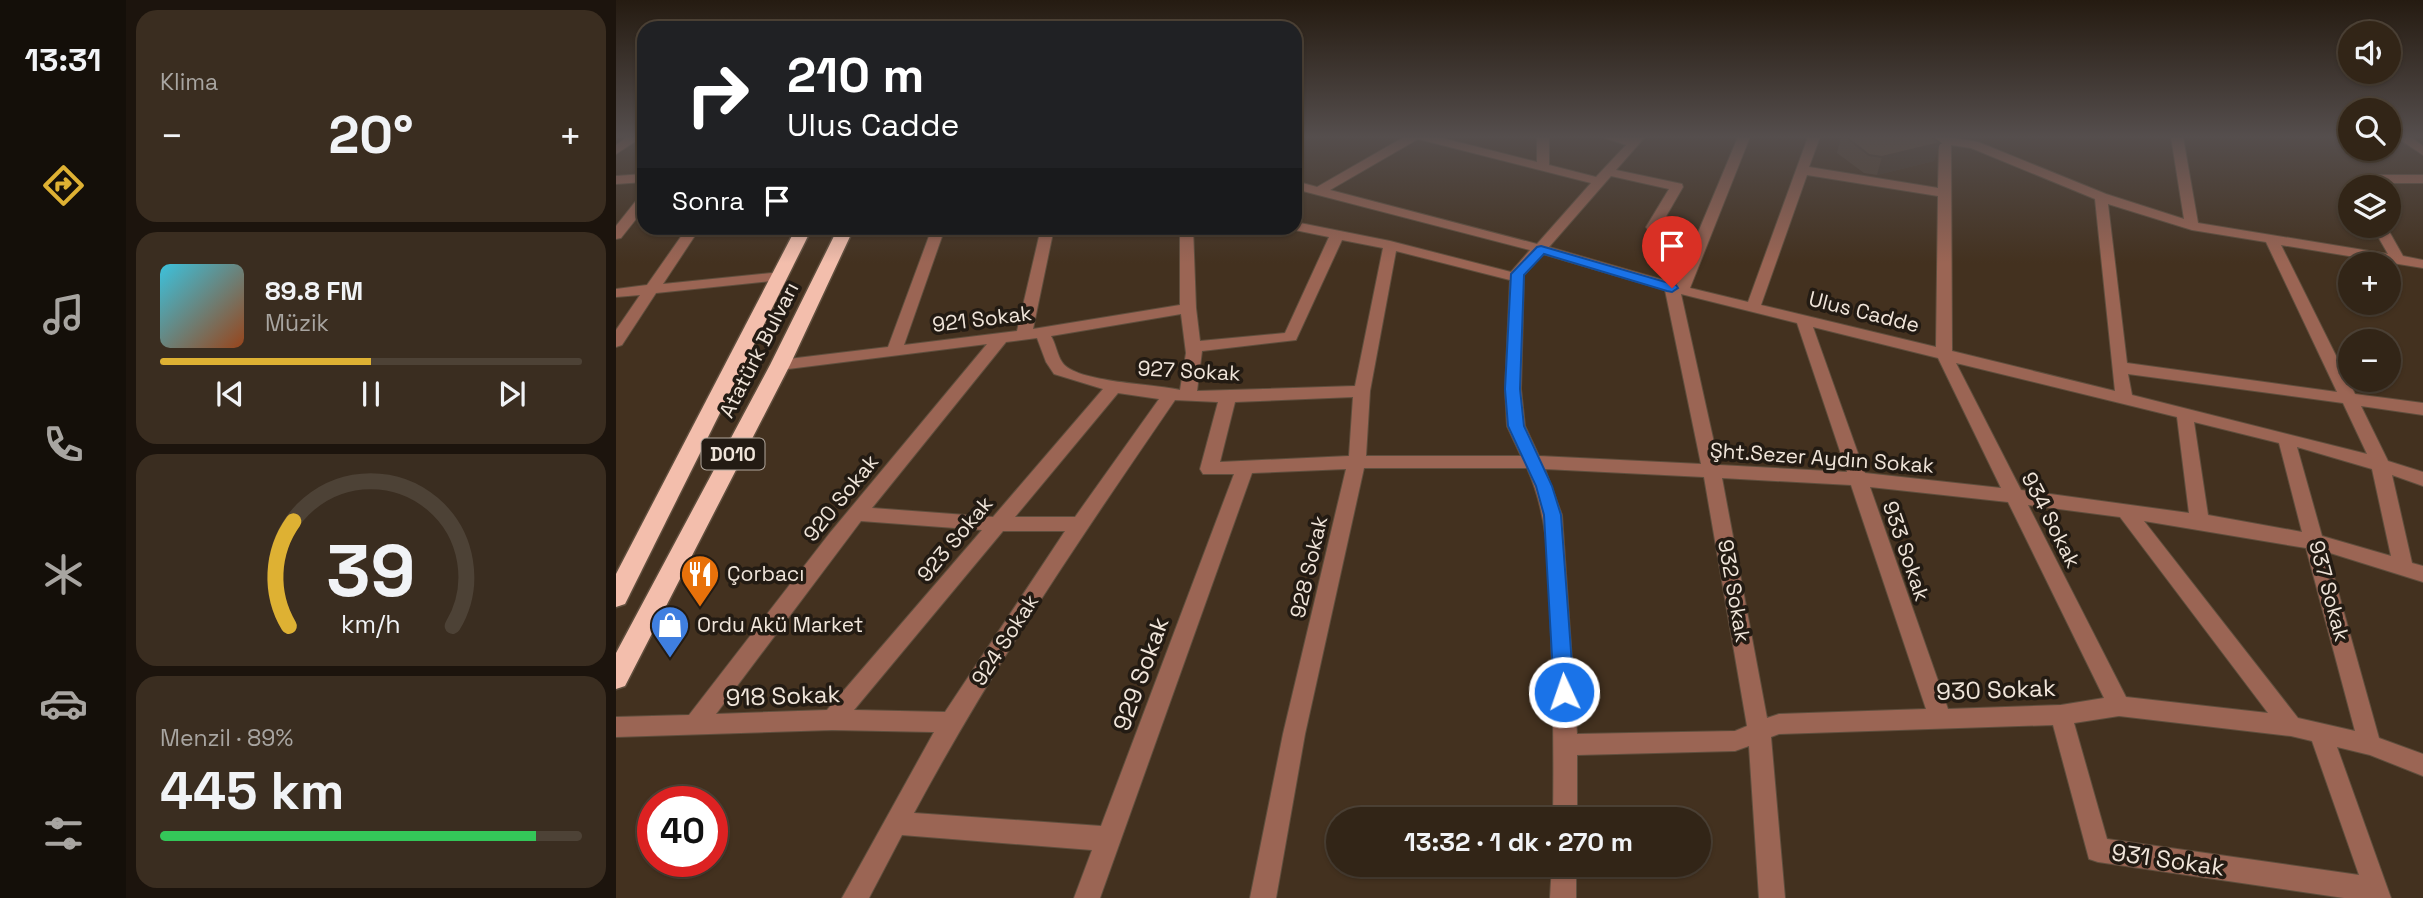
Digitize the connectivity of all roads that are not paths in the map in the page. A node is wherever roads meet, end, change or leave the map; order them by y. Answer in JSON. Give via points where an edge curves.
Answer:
{"nodes":[{"id":1,"x":1340,"y":179,"type":"edge"},
{"id":2,"x":1602,"y":179,"type":"edge"},
{"id":3,"x":1618,"y":179,"type":"edge"},
{"id":4,"x":1727,"y":179,"type":"edge"},
{"id":5,"x":1799,"y":179,"type":"edge"},
{"id":6,"x":1855,"y":179,"type":"edge"},
{"id":7,"x":1945,"y":179,"type":"edge"},
{"id":8,"x":2060,"y":179,"type":"edge"},
{"id":9,"x":2184,"y":179,"type":"edge"},
{"id":10,"x":2401,"y":179,"type":"edge"},
{"id":11,"x":2423,"y":179,"type":"edge"},
{"id":12,"x":1302,"y":186,"type":"edge"},
{"id":13,"x":1321,"y":190,"type":"junction"},
{"id":14,"x":1945,"y":194,"type":"junction"},
{"id":15,"x":2101,"y":197,"type":"junction"},
{"id":16,"x":637,"y":209,"type":"edge"},
{"id":17,"x":2192,"y":226,"type":"junction"},
{"id":18,"x":1302,"y":228,"type":"edge"},
{"id":19,"x":616,"y":235,"type":"edge"},
{"id":20,"x":688,"y":235,"type":"edge"},
{"id":21,"x":801,"y":235,"type":"edge"},
{"id":22,"x":843,"y":235,"type":"edge"},
{"id":23,"x":935,"y":235,"type":"edge"},
{"id":24,"x":1046,"y":235,"type":"edge"},
{"id":25,"x":1186,"y":235,"type":"edge"},
{"id":26,"x":1337,"y":235,"type":"junction"},
{"id":27,"x":1701,"y":240,"type":"junction"},
{"id":28,"x":2272,"y":240,"type":"junction"},
{"id":29,"x":1390,"y":245,"type":"junction"},
{"id":30,"x":1541,"y":249,"type":"junction"},
{"id":31,"x":2348,"y":252,"type":"edge"},
{"id":32,"x":2401,"y":260,"type":"edge"},
{"id":33,"x":2423,"y":264,"type":"edge"},
{"id":34,"x":782,"y":276,"type":"junction"},
{"id":35,"x":1517,"y":278,"type":"junction"},
{"id":36,"x":651,"y":289,"type":"junction"},
{"id":37,"x":1677,"y":289,"type":"junction"},
{"id":38,"x":616,"y":293,"type":"edge"},
{"id":39,"x":1754,"y":306,"type":"junction"},
{"id":40,"x":1188,"y":308,"type":"junction"},
{"id":41,"x":1803,"y":319,"type":"junction"},
{"id":42,"x":1032,"y":334,"type":"junction"},
{"id":43,"x":1002,"y":337,"type":"junction"},
{"id":44,"x":616,"y":342,"type":"edge"},
{"id":45,"x":1193,"y":347,"type":"junction"},
{"id":46,"x":894,"y":351,"type":"junction"},
{"id":47,"x":1944,"y":354,"type":"junction"},
{"id":48,"x":780,"y":365,"type":"junction"},
{"id":49,"x":2119,"y":367,"type":"junction"},
{"id":50,"x":1113,"y":388,"type":"junction"},
{"id":51,"x":1362,"y":391,"type":"junction"},
{"id":52,"x":1180,"y":394,"type":"junction"},
{"id":53,"x":1228,"y":396,"type":"junction"},
{"id":54,"x":2348,"y":398,"type":"junction"},
{"id":55,"x":2125,"y":400,"type":"junction"},
{"id":56,"x":2423,"y":409,"type":"edge"},
{"id":57,"x":2185,"y":415,"type":"junction"},
{"id":58,"x":2286,"y":438,"type":"junction"},
{"id":59,"x":1357,"y":462,"type":"junction"},
{"id":60,"x":1531,"y":462,"type":"junction"},
{"id":61,"x":2380,"y":463,"type":"junction"},
{"id":62,"x":1245,"y":468,"type":"junction"},
{"id":63,"x":1712,"y":473,"type":"junction"},
{"id":64,"x":1857,"y":479,"type":"junction"},
{"id":65,"x":2423,"y":479,"type":"edge"},
{"id":66,"x":2013,"y":496,"type":"junction"},
{"id":67,"x":2125,"y":509,"type":"junction"},
{"id":68,"x":856,"y":514,"type":"junction"},
{"id":69,"x":2199,"y":521,"type":"junction"},
{"id":70,"x":997,"y":524,"type":"junction"},
{"id":71,"x":1080,"y":524,"type":"junction"},
{"id":72,"x":2316,"y":542,"type":"junction"},
{"id":73,"x":2403,"y":568,"type":"junction"},
{"id":74,"x":2423,"y":574,"type":"edge"},
{"id":75,"x":616,"y":597,"type":"edge"},
{"id":76,"x":616,"y":678,"type":"edge"},
{"id":77,"x":2119,"y":706,"type":"junction"},
{"id":78,"x":2061,"y":715,"type":"junction"},
{"id":79,"x":1940,"y":718,"type":"junction"},
{"id":80,"x":831,"y":720,"type":"junction"},
{"id":81,"x":951,"y":722,"type":"junction"},
{"id":82,"x":694,"y":726,"type":"junction"},
{"id":83,"x":2291,"y":726,"type":"junction"},
{"id":84,"x":616,"y":727,"type":"edge"},
{"id":85,"x":2320,"y":732,"type":"junction"},
{"id":86,"x":1759,"y":733,"type":"junction"},
{"id":87,"x":1566,"y":745,"type":"junction"},
{"id":88,"x":2370,"y":745,"type":"junction"},
{"id":89,"x":2423,"y":765,"type":"edge"},
{"id":90,"x":1565,"y":807,"type":"edge"},
{"id":91,"x":897,"y":822,"type":"junction"},
{"id":92,"x":1109,"y":839,"type":"junction"},
{"id":93,"x":1564,"y":877,"type":"edge"},
{"id":94,"x":2378,"y":894,"type":"edge"},
{"id":95,"x":855,"y":898,"type":"edge"},
{"id":96,"x":1087,"y":898,"type":"edge"},
{"id":97,"x":1263,"y":898,"type":"edge"},
{"id":98,"x":1563,"y":898,"type":"edge"},
{"id":99,"x":1772,"y":898,"type":"edge"}],
"edges":[{"from":1,"to":13,"type":"street"},
{"from":2,"to":30,"type":"street"},
{"from":3,"to":27,"type":"street","via":[[1677,187],[1653,227]]},
{"from":4,"to":27,"type":"street"},
{"from":5,"to":39,"type":"street"},
{"from":6,"to":14,"type":"street"},
{"from":7,"to":14,"type":"street"},
{"from":8,"to":15,"type":"street"},
{"from":9,"to":17,"type":"street"},
{"from":10,"to":11,"type":"street"},
{"from":12,"to":13,"type":"street","name":"Ulus Cadde"},
{"from":13,"to":30,"type":"street","name":"Ulus Cadde"},
{"from":14,"to":47,"type":"street"},
{"from":15,"to":17,"type":"street"},
{"from":15,"to":49,"type":"street"},
{"from":16,"to":19,"type":"street"},
{"from":17,"to":28,"type":"street"},
{"from":18,"to":26,"type":"street"},
{"from":20,"to":36,"type":"street"},
{"from":21,"to":34,"type":"highway","name":"Atatürk Bulvarı","number":"D010"},
{"from":22,"to":48,"type":"highway","name":"Atatürk Bulvarı","number":"D010"},
{"from":23,"to":46,"type":"street"},
{"from":24,"to":42,"type":"street"},
{"from":25,"to":40,"type":"street","name":"924 Sokak"},
{"from":26,"to":29,"type":"street"},
{"from":26,"to":45,"type":"street","via":[[1291,337]]},
{"from":27,"to":37,"type":"street"},
{"from":28,"to":31,"type":"street"},
{"from":28,"to":54,"type":"street"},
{"from":29,"to":35,"type":"street"},
{"from":29,"to":51,"type":"street","name":"928 Sokak"},
{"from":30,"to":35,"type":"street"},
{"from":30,"to":37,"type":"street","name":"Ulus Cadde"},
{"from":32,"to":33,"type":"street"},
{"from":34,"to":36,"type":"street"},
{"from":34,"to":75,"type":"highway","name":"Atatürk Bulvarı","number":"D010"},
{"from":35,"to":60,"type":"street","via":[[1513,389],[1516,426]]},
{"from":36,"to":38,"type":"street"},
{"from":36,"to":44,"type":"street"},
{"from":37,"to":39,"type":"street","name":"Ulus Cadde"},
{"from":37,"to":63,"type":"street","name":"932 Sokak"},
{"from":39,"to":41,"type":"street","name":"Ulus Cadde"},
{"from":40,"to":42,"type":"street","name":"921 Sokak"},
{"from":40,"to":45,"type":"street","name":"924 Sokak"},
{"from":41,"to":47,"type":"street","name":"Ulus Cadde"},
{"from":41,"to":64,"type":"street","name":"933 Sokak"},
{"from":42,"to":43,"type":"street","name":"921 Sokak"},
{"from":42,"to":50,"type":"street","name":"927 Sokak","via":[[1046,338],[1060,370]]},
{"from":43,"to":46,"type":"street","name":"921 Sokak"},
{"from":43,"to":68,"type":"street","name":"920 Sokak"},
{"from":45,"to":52,"type":"street","name":"924 Sokak"},
{"from":46,"to":48,"type":"street","name":"921 Sokak"},
{"from":47,"to":55,"type":"street","name":"Ulus Cadde"},
{"from":47,"to":66,"type":"street","name":"934 Sokak"},
{"from":48,"to":76,"type":"highway","name":"Atatürk Bulvarı","number":"D010"},
{"from":49,"to":54,"type":"street"},
{"from":49,"to":55,"type":"street"},
{"from":50,"to":52,"type":"street","name":"927 Sokak"},
{"from":50,"to":70,"type":"street","name":"923 Sokak"},
{"from":51,"to":53,"type":"street","name":"927 Sokak"},
{"from":51,"to":59,"type":"street","name":"928 Sokak"},
{"from":52,"to":53,"type":"street","name":"927 Sokak"},
{"from":52,"to":71,"type":"street","name":"924 Sokak"},
{"from":53,"to":62,"type":"street","name":"Şht.Sezer Aydın Sokak","via":[[1209,469]]},
{"from":54,"to":56,"type":"street"},
{"from":54,"to":61,"type":"street"},
{"from":55,"to":57,"type":"street","name":"Ulus Cadde"},
{"from":57,"to":58,"type":"street","name":"Ulus Cadde"},
{"from":57,"to":69,"type":"street"},
{"from":58,"to":61,"type":"street","name":"Ulus Cadde"},
{"from":58,"to":72,"type":"street","name":"937 Sokak"},
{"from":59,"to":60,"type":"street","name":"Şht.Sezer Aydın Sokak"},
{"from":59,"to":62,"type":"street","name":"Şht.Sezer Aydın Sokak"},
{"from":59,"to":97,"type":"street","name":"928 Sokak","via":[[1294,734]]},
{"from":60,"to":63,"type":"street","name":"Şht.Sezer Aydın Sokak"},
{"from":60,"to":87,"type":"street","via":[[1553,515]]},
{"from":61,"to":65,"type":"street","name":"Ulus Cadde"},
{"from":61,"to":73,"type":"street"},
{"from":62,"to":92,"type":"street","name":"929 Sokak"},
{"from":63,"to":64,"type":"street","name":"Şht.Sezer Aydın Sokak"},
{"from":63,"to":86,"type":"street","name":"932 Sokak"},
{"from":64,"to":66,"type":"street","name":"Şht.Sezer Aydın Sokak"},
{"from":64,"to":79,"type":"street","name":"933 Sokak"},
{"from":66,"to":67,"type":"street","name":"Şht.Sezer Aydın Sokak"},
{"from":66,"to":77,"type":"street","name":"934 Sokak"},
{"from":67,"to":69,"type":"street","name":"Şht.Sezer Aydın Sokak"},
{"from":67,"to":83,"type":"street"},
{"from":68,"to":70,"type":"street"},
{"from":68,"to":82,"type":"street","name":"920 Sokak"},
{"from":69,"to":72,"type":"street","name":"Şht.Sezer Aydın Sokak"},
{"from":70,"to":71,"type":"street"},
{"from":70,"to":80,"type":"street","name":"923 Sokak"},
{"from":71,"to":81,"type":"street","name":"924 Sokak"},
{"from":72,"to":73,"type":"street","name":"Şht.Sezer Aydın Sokak"},
{"from":72,"to":88,"type":"street","name":"937 Sokak"},
{"from":73,"to":74,"type":"street","name":"Şht.Sezer Aydın Sokak"},
{"from":77,"to":78,"type":"street","name":"930 Sokak"},
{"from":77,"to":83,"type":"street","name":"930 Sokak"},
{"from":78,"to":79,"type":"street","name":"930 Sokak"},
{"from":78,"to":94,"type":"street","name":"931 Sokak","via":[[2098,850]]},
{"from":79,"to":86,"type":"street","name":"930 Sokak","via":[[1779,724]]},
{"from":80,"to":81,"type":"street","name":"918 Sokak"},
{"from":80,"to":82,"type":"street","name":"918 Sokak"},
{"from":81,"to":91,"type":"street","name":"924 Sokak"},
{"from":82,"to":84,"type":"street","name":"918 Sokak"},
{"from":83,"to":85,"type":"street","name":"930 Sokak"},
{"from":85,"to":88,"type":"street","name":"930 Sokak"},
{"from":85,"to":94,"type":"street"},
{"from":86,"to":87,"type":"street","name":"930 Sokak","via":[[1735,741]]},
{"from":86,"to":99,"type":"street","name":"932 Sokak"},
{"from":87,"to":90,"type":"street"},
{"from":88,"to":89,"type":"street","name":"930 Sokak"},
{"from":91,"to":92,"type":"street"},
{"from":91,"to":95,"type":"street","name":"924 Sokak"},
{"from":92,"to":96,"type":"street","name":"929 Sokak"},
{"from":93,"to":98,"type":"street"}]}
